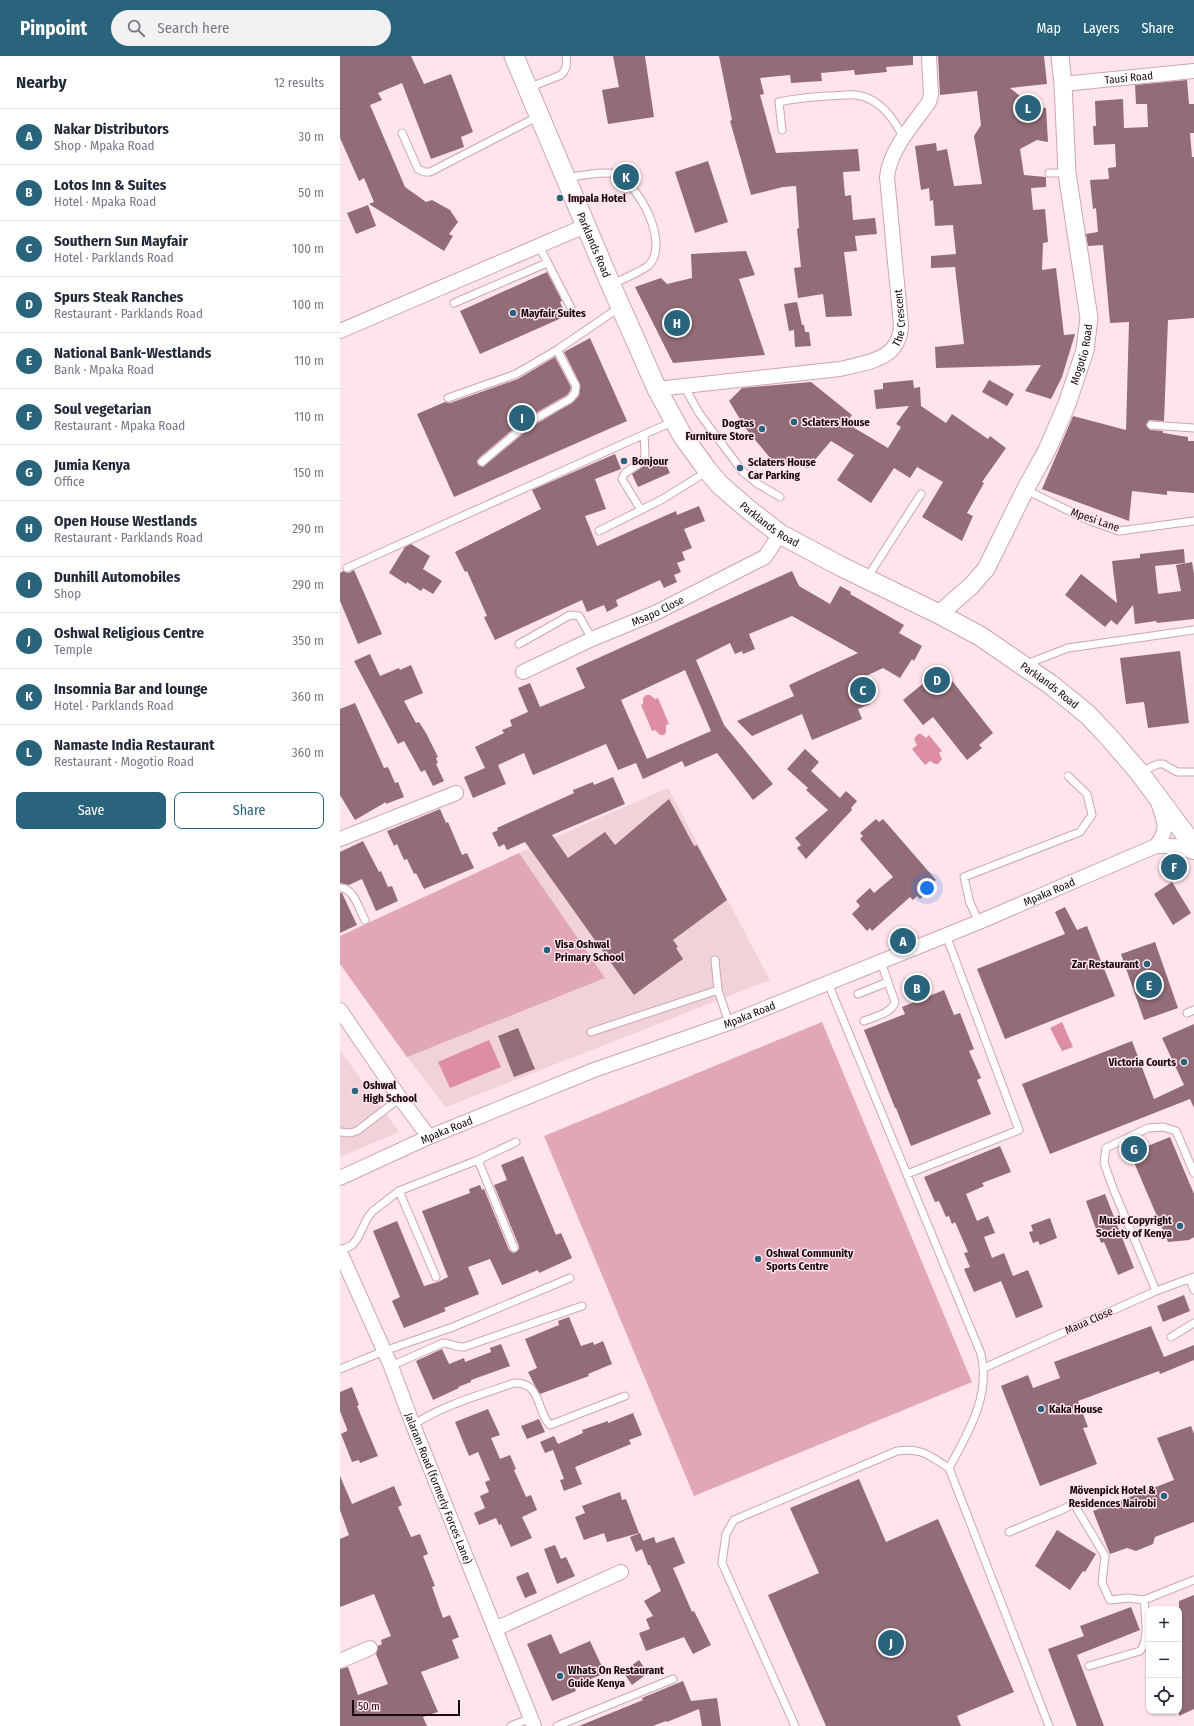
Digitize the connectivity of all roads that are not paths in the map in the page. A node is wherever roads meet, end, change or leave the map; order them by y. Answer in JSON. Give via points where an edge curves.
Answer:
{"nodes":[{"id":1,"x":514,"y":56,"type":"edge"},
{"id":2,"x":566,"y":56,"type":"edge"},
{"id":3,"x":929,"y":56,"type":"edge"},
{"id":4,"x":1060,"y":56,"type":"edge"},
{"id":5,"x":1194,"y":72,"type":"edge"},
{"id":6,"x":1063,"y":84,"type":"junction"},
{"id":7,"x":528,"y":88,"type":"junction"},
{"id":8,"x":539,"y":116,"type":"junction"},
{"id":9,"x":782,"y":130,"type":"dead end"},
{"id":10,"x":402,"y":133,"type":"dead end"},
{"id":11,"x":904,"y":138,"type":"junction"},
{"id":12,"x":1049,"y":173,"type":"dead end"},
{"id":13,"x":1067,"y":173,"type":"junction"},
{"id":14,"x":565,"y":178,"type":"junction"},
{"id":15,"x":585,"y":226,"type":"junction"},
{"id":16,"x":539,"y":246,"type":"junction"},
{"id":17,"x":547,"y":262,"type":"junction"},
{"id":18,"x":611,"y":285,"type":"junction"},
{"id":19,"x":454,"y":303,"type":"dead end"},
{"id":20,"x":620,"y":307,"type":"junction"},
{"id":21,"x":571,"y":308,"type":"dead end"},
{"id":22,"x":340,"y":331,"type":"edge"},
{"id":23,"x":557,"y":350,"type":"junction"},
{"id":24,"x":684,"y":386,"type":"junction"},
{"id":25,"x":657,"y":389,"type":"junction"},
{"id":26,"x":448,"y":398,"type":"dead end"},
{"id":27,"x":674,"y":421,"type":"junction"},
{"id":28,"x":1151,"y":425,"type":"dead end"},
{"id":29,"x":1194,"y":428,"type":"edge"},
{"id":30,"x":644,"y":435,"type":"junction"},
{"id":31,"x":482,"y":462,"type":"dead end"},
{"id":32,"x":708,"y":471,"type":"junction"},
{"id":33,"x":1025,"y":490,"type":"junction"},
{"id":34,"x":921,"y":494,"type":"dead end"},
{"id":35,"x":780,"y":497,"type":"dead end"},
{"id":36,"x":641,"y":510,"type":"junction"},
{"id":37,"x":1194,"y":520,"type":"edge"},
{"id":38,"x":599,"y":531,"type":"dead end"},
{"id":39,"x":780,"y":534,"type":"junction"},
{"id":40,"x":347,"y":568,"type":"dead end"},
{"id":41,"x":866,"y":579,"type":"junction"},
{"id":42,"x":939,"y":614,"type":"junction"},
{"id":43,"x":1194,"y":630,"type":"edge"},
{"id":44,"x":592,"y":639,"type":"junction"},
{"id":45,"x":519,"y":644,"type":"dead end"},
{"id":46,"x":1022,"y":665,"type":"junction"},
{"id":47,"x":523,"y":672,"type":"dead end"},
{"id":48,"x":1139,"y":772,"type":"junction"},
{"id":49,"x":1194,"y":772,"type":"edge"},
{"id":50,"x":1068,"y":776,"type":"dead end"},
{"id":51,"x":456,"y":793,"type":"dead end"},
{"id":52,"x":1156,"y":796,"type":"junction"},
{"id":53,"x":340,"y":839,"type":"edge"},
{"id":54,"x":1193,"y":844,"type":"edge"},
{"id":55,"x":1156,"y":846,"type":"junction"},
{"id":56,"x":340,"y":888,"type":"edge"},
{"id":57,"x":365,"y":920,"type":"dead end"},
{"id":58,"x":978,"y":922,"type":"junction"},
{"id":59,"x":946,"y":935,"type":"junction"},
{"id":60,"x":715,"y":960,"type":"dead end"},
{"id":61,"x":881,"y":962,"type":"junction"},
{"id":62,"x":888,"y":982,"type":"junction"},
{"id":63,"x":828,"y":983,"type":"junction"},
{"id":64,"x":718,"y":990,"type":"junction"},
{"id":65,"x":858,"y":994,"type":"dead end"},
{"id":66,"x":340,"y":1010,"type":"edge"},
{"id":67,"x":864,"y":1021,"type":"dead end"},
{"id":68,"x":729,"y":1023,"type":"junction"},
{"id":69,"x":591,"y":1032,"type":"dead end"},
{"id":70,"x":400,"y":1098,"type":"junction"},
{"id":71,"x":340,"y":1132,"type":"edge"},
{"id":72,"x":429,"y":1137,"type":"junction"},
{"id":73,"x":516,"y":1142,"type":"dead end"},
{"id":74,"x":478,"y":1160,"type":"junction"},
{"id":75,"x":1194,"y":1173,"type":"edge"},
{"id":76,"x":907,"y":1174,"type":"junction"},
{"id":77,"x":340,"y":1178,"type":"edge"},
{"id":78,"x":398,"y":1191,"type":"junction"},
{"id":79,"x":514,"y":1248,"type":"dead end"},
{"id":80,"x":340,"y":1252,"type":"edge"},
{"id":81,"x":436,"y":1277,"type":"dead end"},
{"id":82,"x":570,"y":1278,"type":"dead end"},
{"id":83,"x":1192,"y":1278,"type":"edge"},
{"id":84,"x":1194,"y":1290,"type":"edge"},
{"id":85,"x":1156,"y":1291,"type":"junction"},
{"id":86,"x":582,"y":1306,"type":"dead end"},
{"id":87,"x":1194,"y":1323,"type":"edge"},
{"id":88,"x":1170,"y":1337,"type":"dead end"},
{"id":89,"x":384,"y":1351,"type":"junction"},
{"id":90,"x":391,"y":1366,"type":"junction"},
{"id":91,"x":984,"y":1368,"type":"junction"},
{"id":92,"x":340,"y":1369,"type":"edge"},
{"id":93,"x":625,"y":1396,"type":"dead end"},
{"id":94,"x":413,"y":1425,"type":"junction"},
{"id":95,"x":949,"y":1468,"type":"junction"},
{"id":96,"x":1009,"y":1532,"type":"dead end"},
{"id":97,"x":621,"y":1572,"type":"dead end"},
{"id":98,"x":1194,"y":1580,"type":"edge"},
{"id":99,"x":1144,"y":1600,"type":"junction"},
{"id":100,"x":494,"y":1629,"type":"junction"},
{"id":101,"x":370,"y":1648,"type":"dead end"},
{"id":102,"x":340,"y":1661,"type":"edge"},
{"id":103,"x":1089,"y":1666,"type":"dead end"},
{"id":104,"x":673,"y":1679,"type":"dead end"},
{"id":105,"x":533,"y":1722,"type":"edge"},
{"id":106,"x":511,"y":1726,"type":"edge"},
{"id":107,"x":556,"y":1726,"type":"edge"},
{"id":108,"x":795,"y":1726,"type":"edge"},
{"id":109,"x":1049,"y":1726,"type":"edge"}],
"edges":[{"from":1,"to":7,"type":"main road","name":"Parklands Road"},
{"from":2,"to":7,"type":"lane","via":[[567,66],[561,76]]},
{"from":3,"to":11,"type":"street","name":"The Crescent","via":[[929,102]]},
{"from":4,"to":6,"type":"street","name":"Mogotio Road"},
{"from":5,"to":6,"type":"street","name":"Tausi Road"},
{"from":6,"to":13,"type":"street","name":"Mogotio Road"},
{"from":7,"to":8,"type":"main road","name":"Parklands Road"},
{"from":8,"to":10,"type":"lane","via":[[430,172],[418,169]]},
{"from":8,"to":14,"type":"main road","name":"Parklands Road"},
{"from":9,"to":11,"type":"lane","via":[[779,102],[798,98],[855,95],[882,107],[895,121]]},
{"from":11,"to":24,"type":"street","name":"The Crescent","via":[[890,160],[887,178],[901,326],[901,336],[893,350],[867,362],[840,369]]},
{"from":12,"to":13,"type":"lane"},
{"from":13,"to":33,"type":"street","name":"Mogotio Road","via":[[1089,318],[1088,335],[1067,404],[1047,450]]},
{"from":14,"to":15,"type":"main road","name":"Parklands Road"},
{"from":14,"to":18,"type":"lane","via":[[614,174],[627,182],[646,206],[656,235],[654,256],[648,266]]},
{"from":15,"to":16,"type":"street"},
{"from":15,"to":18,"type":"main road","name":"Parklands Road"},
{"from":16,"to":17,"type":"lane"},
{"from":16,"to":22,"type":"street"},
{"from":17,"to":19,"type":"lane"},
{"from":17,"to":21,"type":"lane"},
{"from":18,"to":20,"type":"main road","name":"Parklands Road"},
{"from":20,"to":23,"type":"lane"},
{"from":20,"to":25,"type":"main road","name":"Parklands Road"},
{"from":23,"to":26,"type":"lane","via":[[516,374]]},
{"from":23,"to":31,"type":"lane","via":[[576,386],[575,393],[570,399],[528,423]]},
{"from":24,"to":25,"type":"street","name":"The Crescent"},
{"from":24,"to":35,"type":"lane","via":[[699,413],[743,472]]},
{"from":25,"to":27,"type":"main road","name":"Parklands Road"},
{"from":27,"to":30,"type":"lane"},
{"from":27,"to":32,"type":"main road","name":"Parklands Road"},
{"from":28,"to":29,"type":"lane"},
{"from":30,"to":36,"type":"lane","via":[[644,460],[625,473],[622,479]]},
{"from":30,"to":40,"type":"lane"},
{"from":32,"to":36,"type":"lane"},
{"from":32,"to":39,"type":"main road","name":"Parklands Road","via":[[720,485]]},
{"from":33,"to":37,"type":"lane","name":"Mpesi Lane","via":[[1090,521],[1119,531]]},
{"from":33,"to":42,"type":"street","name":"Mogotio Road","via":[[986,569]]},
{"from":34,"to":41,"type":"lane"},
{"from":36,"to":38,"type":"lane"},
{"from":39,"to":41,"type":"main road","name":"Parklands Road"},
{"from":39,"to":44,"type":"street","name":"Msapo Close","via":[[765,557],[655,613]]},
{"from":41,"to":42,"type":"main road","name":"Parklands Road"},
{"from":42,"to":46,"type":"main road","name":"Parklands Road","via":[[980,636]]},
{"from":43,"to":46,"type":"lane","via":[[1068,648]]},
{"from":44,"to":45,"type":"lane","via":[[579,616],[570,615]]},
{"from":44,"to":47,"type":"street","name":"Msapo Close"},
{"from":46,"to":48,"type":"main road","name":"Parklands Road","via":[[1087,714]]},
{"from":48,"to":49,"type":"lane","via":[[1152,765],[1164,764],[1177,772]]},
{"from":48,"to":52,"type":"main road","name":"Parklands Road"},
{"from":50,"to":58,"type":"lane","via":[[1087,794],[1092,815],[1080,832],[964,877]]},
{"from":51,"to":53,"type":"street"},
{"from":52,"to":54,"type":"main road","name":"Parklands Road"},
{"from":52,"to":55,"type":"street","via":[[1164,825],[1164,836]]},
{"from":54,"to":55,"type":"street","name":"Mpaka Road"},
{"from":55,"to":58,"type":"street","name":"Mpaka Road"},
{"from":56,"to":57,"type":"lane","via":[[346,888],[351,893]]},
{"from":58,"to":59,"type":"street","name":"Mpaka Road"},
{"from":59,"to":61,"type":"street","name":"Mpaka Road"},
{"from":59,"to":76,"type":"lane","via":[[1019,1130]]},
{"from":60,"to":64,"type":"lane"},
{"from":61,"to":62,"type":"lane"},
{"from":61,"to":63,"type":"street","name":"Mpaka Road"},
{"from":62,"to":65,"type":"lane"},
{"from":62,"to":67,"type":"lane","via":[[894,1006]]},
{"from":63,"to":68,"type":"street","name":"Mpaka Road"},
{"from":63,"to":76,"type":"lane"},
{"from":64,"to":68,"type":"lane"},
{"from":64,"to":69,"type":"lane"},
{"from":66,"to":70,"type":"street"},
{"from":68,"to":72,"type":"street","name":"Mpaka Road","via":[[594,1070]]},
{"from":70,"to":71,"type":"lane","via":[[357,1131]]},
{"from":70,"to":72,"type":"street"},
{"from":72,"to":77,"type":"street","name":"Mpaka Road"},
{"from":73,"to":74,"type":"lane"},
{"from":74,"to":78,"type":"lane"},
{"from":74,"to":79,"type":"lane"},
{"from":75,"to":85,"type":"lane","via":[[1176,1131],[1164,1127],[1148,1128],[1106,1148],[1104,1164],[1112,1188]]},
{"from":76,"to":91,"type":"lane","via":[[981,1354]]},
{"from":78,"to":80,"type":"lane","via":[[373,1211],[357,1239]]},
{"from":78,"to":81,"type":"lane"},
{"from":80,"to":89,"type":"street","name":"Jalaram Road (formerly Forces Lane)"},
{"from":82,"to":89,"type":"lane","via":[[446,1329]]},
{"from":83,"to":84,"type":"lane"},
{"from":83,"to":85,"type":"lane","name":"Maua Close"},
{"from":85,"to":91,"type":"lane","name":"Maua Close"},
{"from":86,"to":90,"type":"lane","via":[[464,1347],[443,1343]]},
{"from":87,"to":88,"type":"lane"},
{"from":89,"to":90,"type":"street","name":"Jalaram Road (formerly Forces Lane)"},
{"from":89,"to":92,"type":"lane"},
{"from":90,"to":94,"type":"street","name":"Jalaram Road (formerly Forces Lane)"},
{"from":91,"to":95,"type":"lane","via":[[981,1402]]},
{"from":93,"to":94,"type":"lane","via":[[550,1425],[530,1388],[514,1383],[455,1404]]},
{"from":94,"to":100,"type":"street","name":"Jalaram Road (formerly Forces Lane)"},
{"from":95,"to":108,"type":"lane","via":[[912,1449],[897,1451],[734,1520],[726,1534],[722,1563]]},
{"from":95,"to":109,"type":"lane"},
{"from":96,"to":99,"type":"lane","via":[[1074,1504],[1105,1556],[1102,1583],[1110,1600]]},
{"from":97,"to":100,"type":"street"},
{"from":98,"to":99,"type":"lane"},
{"from":99,"to":103,"type":"lane","via":[[1143,1648]]},
{"from":100,"to":105,"type":"street","name":"Jalaram Road (formerly Forces Lane)"},
{"from":101,"to":102,"type":"street"},
{"from":104,"to":107,"type":"lane"},
{"from":105,"to":106,"type":"lane"}]}
